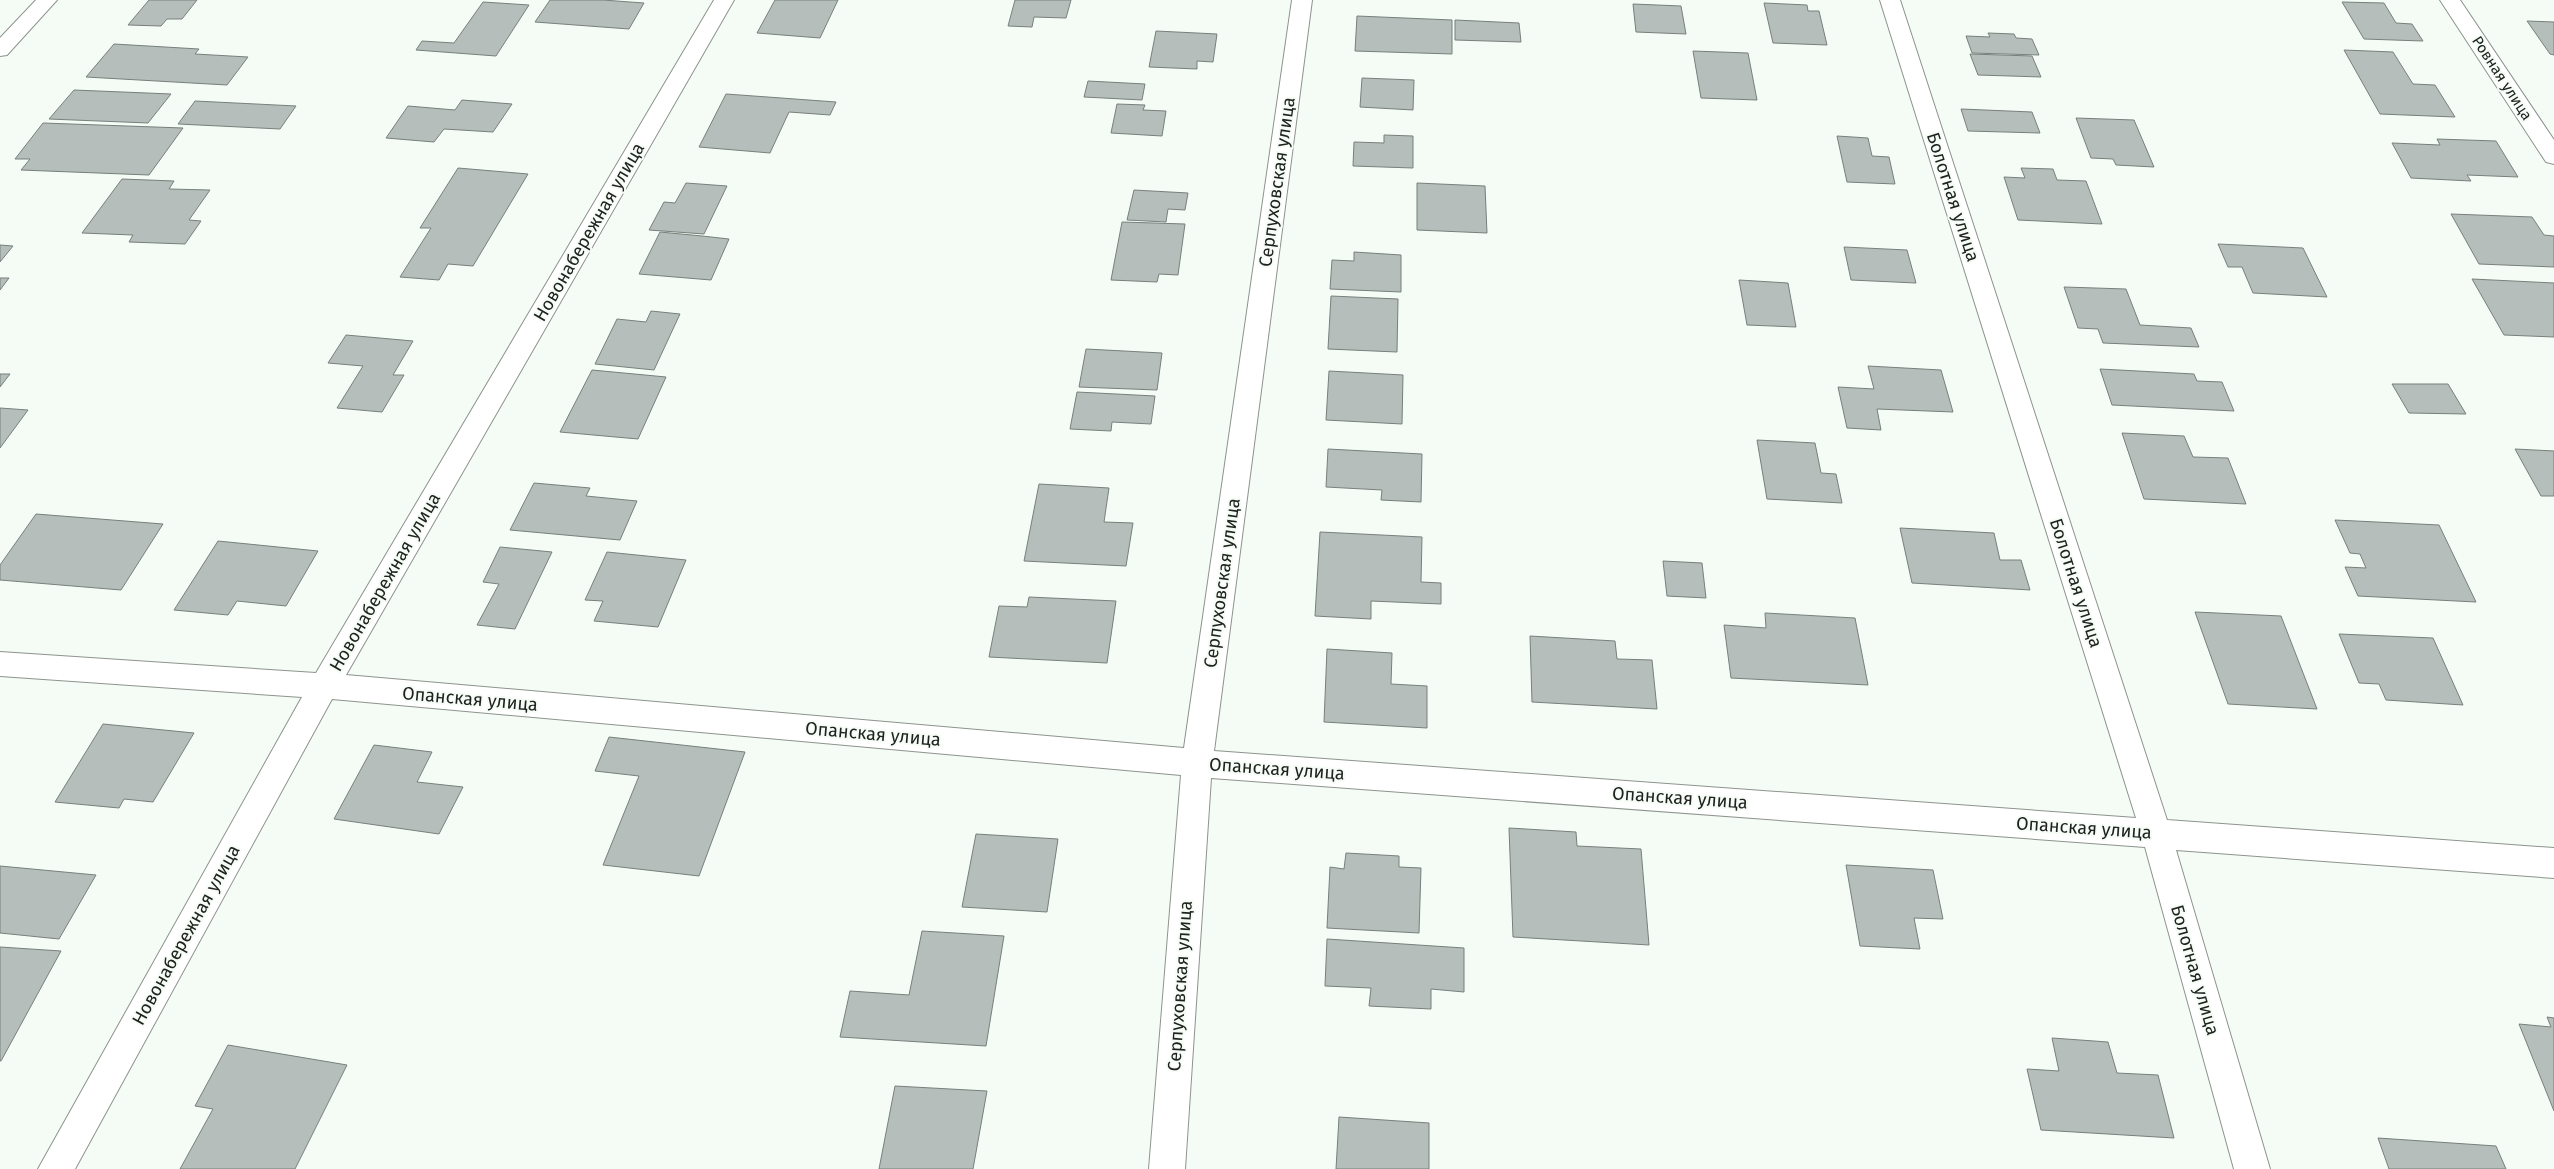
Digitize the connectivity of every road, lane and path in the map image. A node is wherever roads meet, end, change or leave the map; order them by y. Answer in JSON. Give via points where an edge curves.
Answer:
{"nodes":[{"id":1,"x":47,"y":0,"type":"edge"},
{"id":2,"x":724,"y":0,"type":"edge"},
{"id":3,"x":1302,"y":0,"type":"edge"},
{"id":4,"x":1890,"y":0,"type":"edge"},
{"id":5,"x":2450,"y":0,"type":"edge"},
{"id":6,"x":0,"y":50,"type":"edge"},
{"id":7,"x":2554,"y":157,"type":"edge"},
{"id":8,"x":0,"y":664,"type":"edge"},
{"id":9,"x":324,"y":686,"type":"junction"},
{"id":10,"x":1197,"y":763,"type":"junction"},
{"id":11,"x":2156,"y":833,"type":"junction"},
{"id":12,"x":2554,"y":862,"type":"edge"},
{"id":13,"x":56,"y":1169,"type":"edge"},
{"id":14,"x":1167,"y":1169,"type":"edge"},
{"id":15,"x":2252,"y":1169,"type":"edge"}],
"edges":[{"from":1,"to":6,"type":"street"},
{"from":2,"to":9,"type":"street","name":"Новонабережная улица"},
{"from":3,"to":10,"type":"street","name":"Серпуховская улица"},
{"from":4,"to":11,"type":"street","name":"Болотная улица"},
{"from":5,"to":7,"type":"street","name":"Ровная улица"},
{"from":8,"to":9,"type":"street","name":"Опанская улица"},
{"from":9,"to":10,"type":"street","name":"Опанская улица"},
{"from":9,"to":13,"type":"street","name":"Новонабережная улица"},
{"from":10,"to":11,"type":"street","name":"Опанская улица"},
{"from":10,"to":14,"type":"street","name":"Серпуховская улица"},
{"from":11,"to":12,"type":"street","name":"Опанская улица"},
{"from":11,"to":15,"type":"street","name":"Болотная улица"}]}
